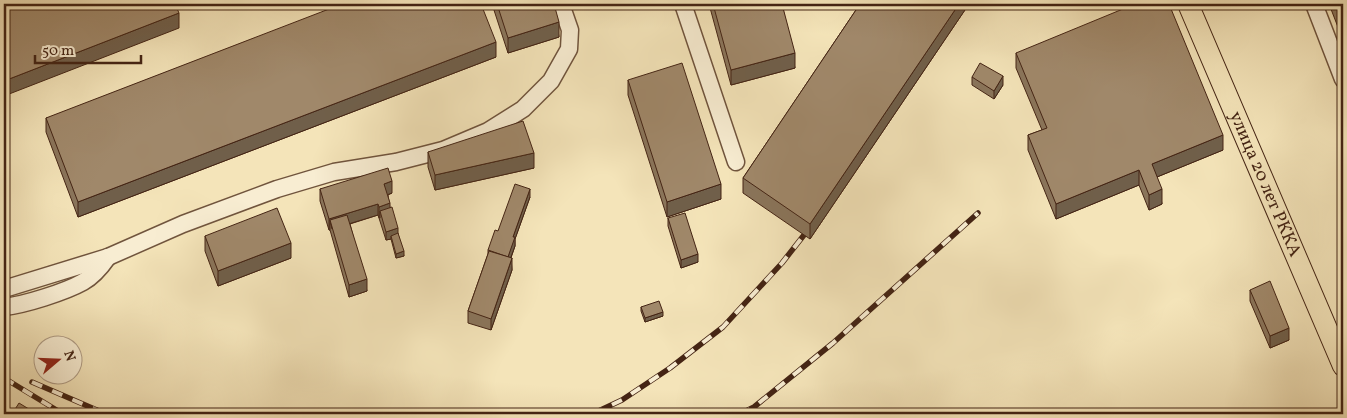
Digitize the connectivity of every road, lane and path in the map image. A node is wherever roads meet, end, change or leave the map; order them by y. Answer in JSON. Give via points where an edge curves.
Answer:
{"nodes":[{"id":1,"x":561,"y":4,"type":"edge"},
{"id":2,"x":683,"y":4,"type":"edge"},
{"id":3,"x":1188,"y":4,"type":"edge"},
{"id":4,"x":1314,"y":4,"type":"edge"},
{"id":5,"x":1343,"y":80,"type":"edge"},
{"id":6,"x":736,"y":162,"type":"dead end"},
{"id":7,"x":108,"y":257,"type":"junction"},
{"id":8,"x":4,"y":289,"type":"edge"},
{"id":9,"x":4,"y":307,"type":"edge"},
{"id":10,"x":1343,"y":366,"type":"edge"}],
"edges":[{"from":1,"to":7,"type":"street","via":[[570,30],[569,49],[551,81],[523,109],[488,131],[443,150],[334,172],[277,189],[183,224]]},
{"from":2,"to":6,"type":"street"},
{"from":3,"to":10,"type":"main road","name":"улица 20 лет РККА"},
{"from":4,"to":5,"type":"street"},
{"from":7,"to":8,"type":"street"},
{"from":7,"to":9,"type":"street","via":[[84,282]]}]}
